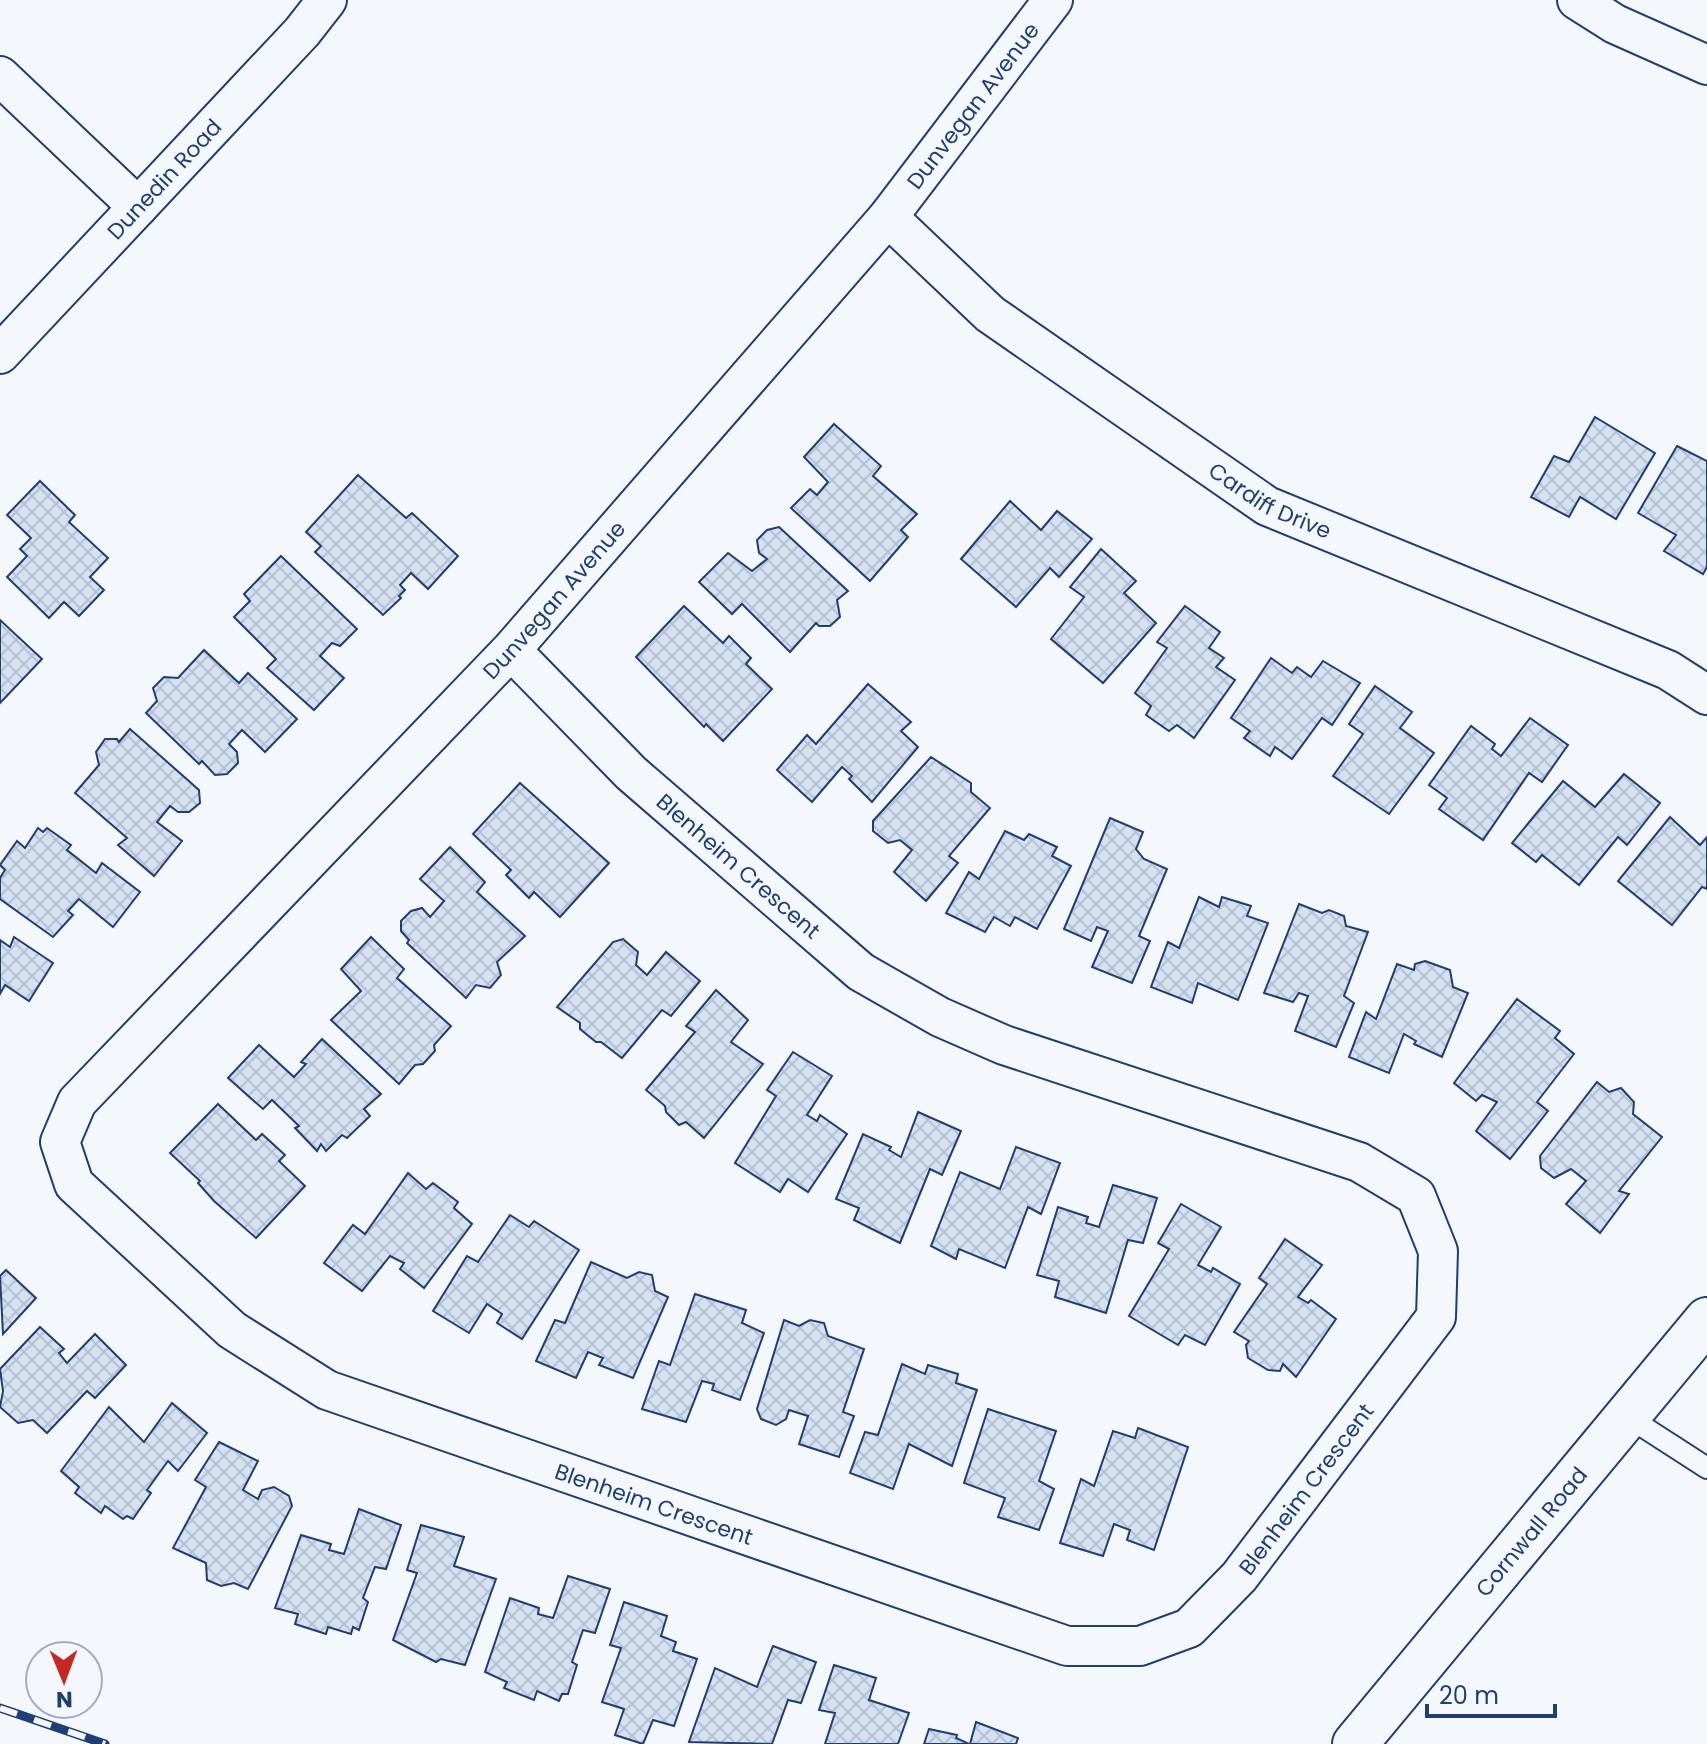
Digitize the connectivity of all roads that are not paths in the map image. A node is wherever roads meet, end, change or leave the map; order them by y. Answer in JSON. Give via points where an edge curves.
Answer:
{"nodes":[{"id":1,"x":327,"y":0,"type":"edge"},
{"id":2,"x":1053,"y":0,"type":"edge"},
{"id":3,"x":1577,"y":0,"type":"edge"},
{"id":4,"x":1707,"y":65,"type":"edge"},
{"id":5,"x":0,"y":76,"type":"edge"},
{"id":6,"x":138,"y":207,"type":"junction"},
{"id":7,"x":888,"y":217,"type":"junction"},
{"id":8,"x":0,"y":354,"type":"edge"},
{"id":9,"x":511,"y":650,"type":"junction"},
{"id":10,"x":1707,"y":695,"type":"edge"},
{"id":11,"x":74,"y":1184,"type":"joint"},
{"id":12,"x":1707,"y":1320,"type":"edge"},
{"id":13,"x":1628,"y":1417,"type":"junction"},
{"id":14,"x":1707,"y":1468,"type":"edge"},
{"id":15,"x":1355,"y":1744,"type":"edge"}],
"edges":[{"from":1,"to":6,"type":"street","name":"Dunedin Road"},
{"from":2,"to":7,"type":"street","name":"Dunvegan Avenue"},
{"from":3,"to":4,"type":"street","via":[[1615,24]]},
{"from":5,"to":6,"type":"street"},
{"from":6,"to":8,"type":"street","name":"Dunedin Road"},
{"from":7,"to":9,"type":"street","name":"Dunvegan Avenue"},
{"from":7,"to":10,"type":"street","name":"Cardiff Drive","via":[[990,314],[1267,506],[1668,670]]},
{"from":9,"to":11,"type":"street","name":"Dunvegan Avenue","via":[[77,1102],[60,1142]]},
{"from":9,"to":11,"type":"street","name":"Blenheim Crescent","via":[[631,773],[861,972],[940,1017],[1004,1045],[1359,1162],[1416,1196],[1438,1251],[1436,1317],[1239,1577],[1189,1628],[1140,1646],[1067,1646],[1052,1641],[327,1390],[232,1330]]},
{"from":12,"to":13,"type":"main road","name":"Cornwall Road"},
{"from":13,"to":14,"type":"lane"},
{"from":13,"to":15,"type":"main road","name":"Cornwall Road"}]}
